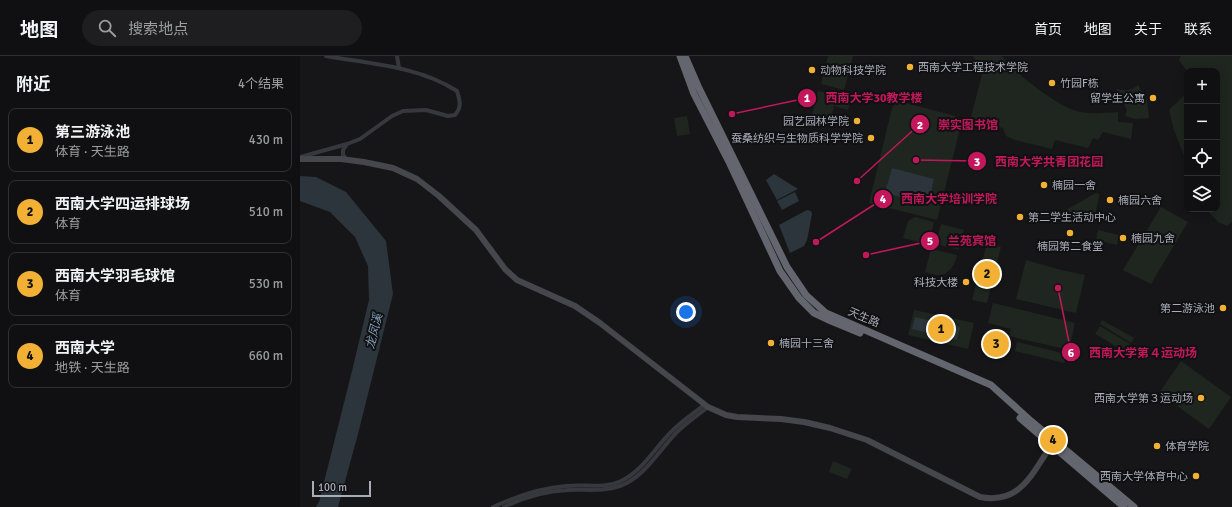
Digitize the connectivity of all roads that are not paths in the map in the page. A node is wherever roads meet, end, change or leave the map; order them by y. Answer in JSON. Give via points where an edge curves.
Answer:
{"nodes":[{"id":1,"x":326,"y":56,"type":"edge"},
{"id":2,"x":397,"y":56,"type":"edge"},
{"id":3,"x":680,"y":56,"type":"edge"},
{"id":4,"x":686,"y":56,"type":"edge"},
{"id":5,"x":399,"y":68,"type":"junction"},
{"id":6,"x":347,"y":144,"type":"junction"},
{"id":7,"x":300,"y":158,"type":"edge"},
{"id":8,"x":347,"y":160,"type":"junction"},
{"id":9,"x":706,"y":406,"type":"junction"},
{"id":10,"x":1053,"y":443,"type":"junction"},
{"id":11,"x":493,"y":507,"type":"edge"},
{"id":12,"x":504,"y":507,"type":"edge"},
{"id":13,"x":1124,"y":507,"type":"edge"},
{"id":14,"x":1134,"y":507,"type":"edge"}],
"edges":[{"from":1,"to":5,"type":"street"},
{"from":2,"to":5,"type":"street"},
{"from":3,"to":10,"type":"highway","name":"天生路","via":[[694,94],[780,271],[799,298],[814,313],[832,322],[883,341],[989,390]]},
{"from":4,"to":10,"type":"highway","name":"天生路","via":[[698,86],[787,267],[806,295],[826,313],[991,385]]},
{"from":5,"to":6,"type":"street","via":[[445,83],[457,91],[460,100],[455,115],[448,116],[426,110],[402,111],[360,139]]},
{"from":6,"to":7,"type":"street"},
{"from":6,"to":8,"type":"street","via":[[343,155]]},
{"from":7,"to":8,"type":"street"},
{"from":8,"to":9,"type":"street","via":[[393,168],[417,179],[476,230],[505,269],[517,280],[575,306],[619,336]]},
{"from":9,"to":10,"type":"street","via":[[726,415],[804,422],[850,434],[867,440],[980,497],[988,498],[1004,497],[1024,486]]},
{"from":9,"to":11,"type":"street","via":[[674,429],[640,467],[619,482],[605,486],[541,489]]},
{"from":9,"to":12,"type":"street","via":[[677,431],[644,470],[631,481],[605,490],[542,493]]},
{"from":10,"to":13,"type":"highway","name":"天生路"},
{"from":10,"to":14,"type":"highway","name":"天生路"}]}
